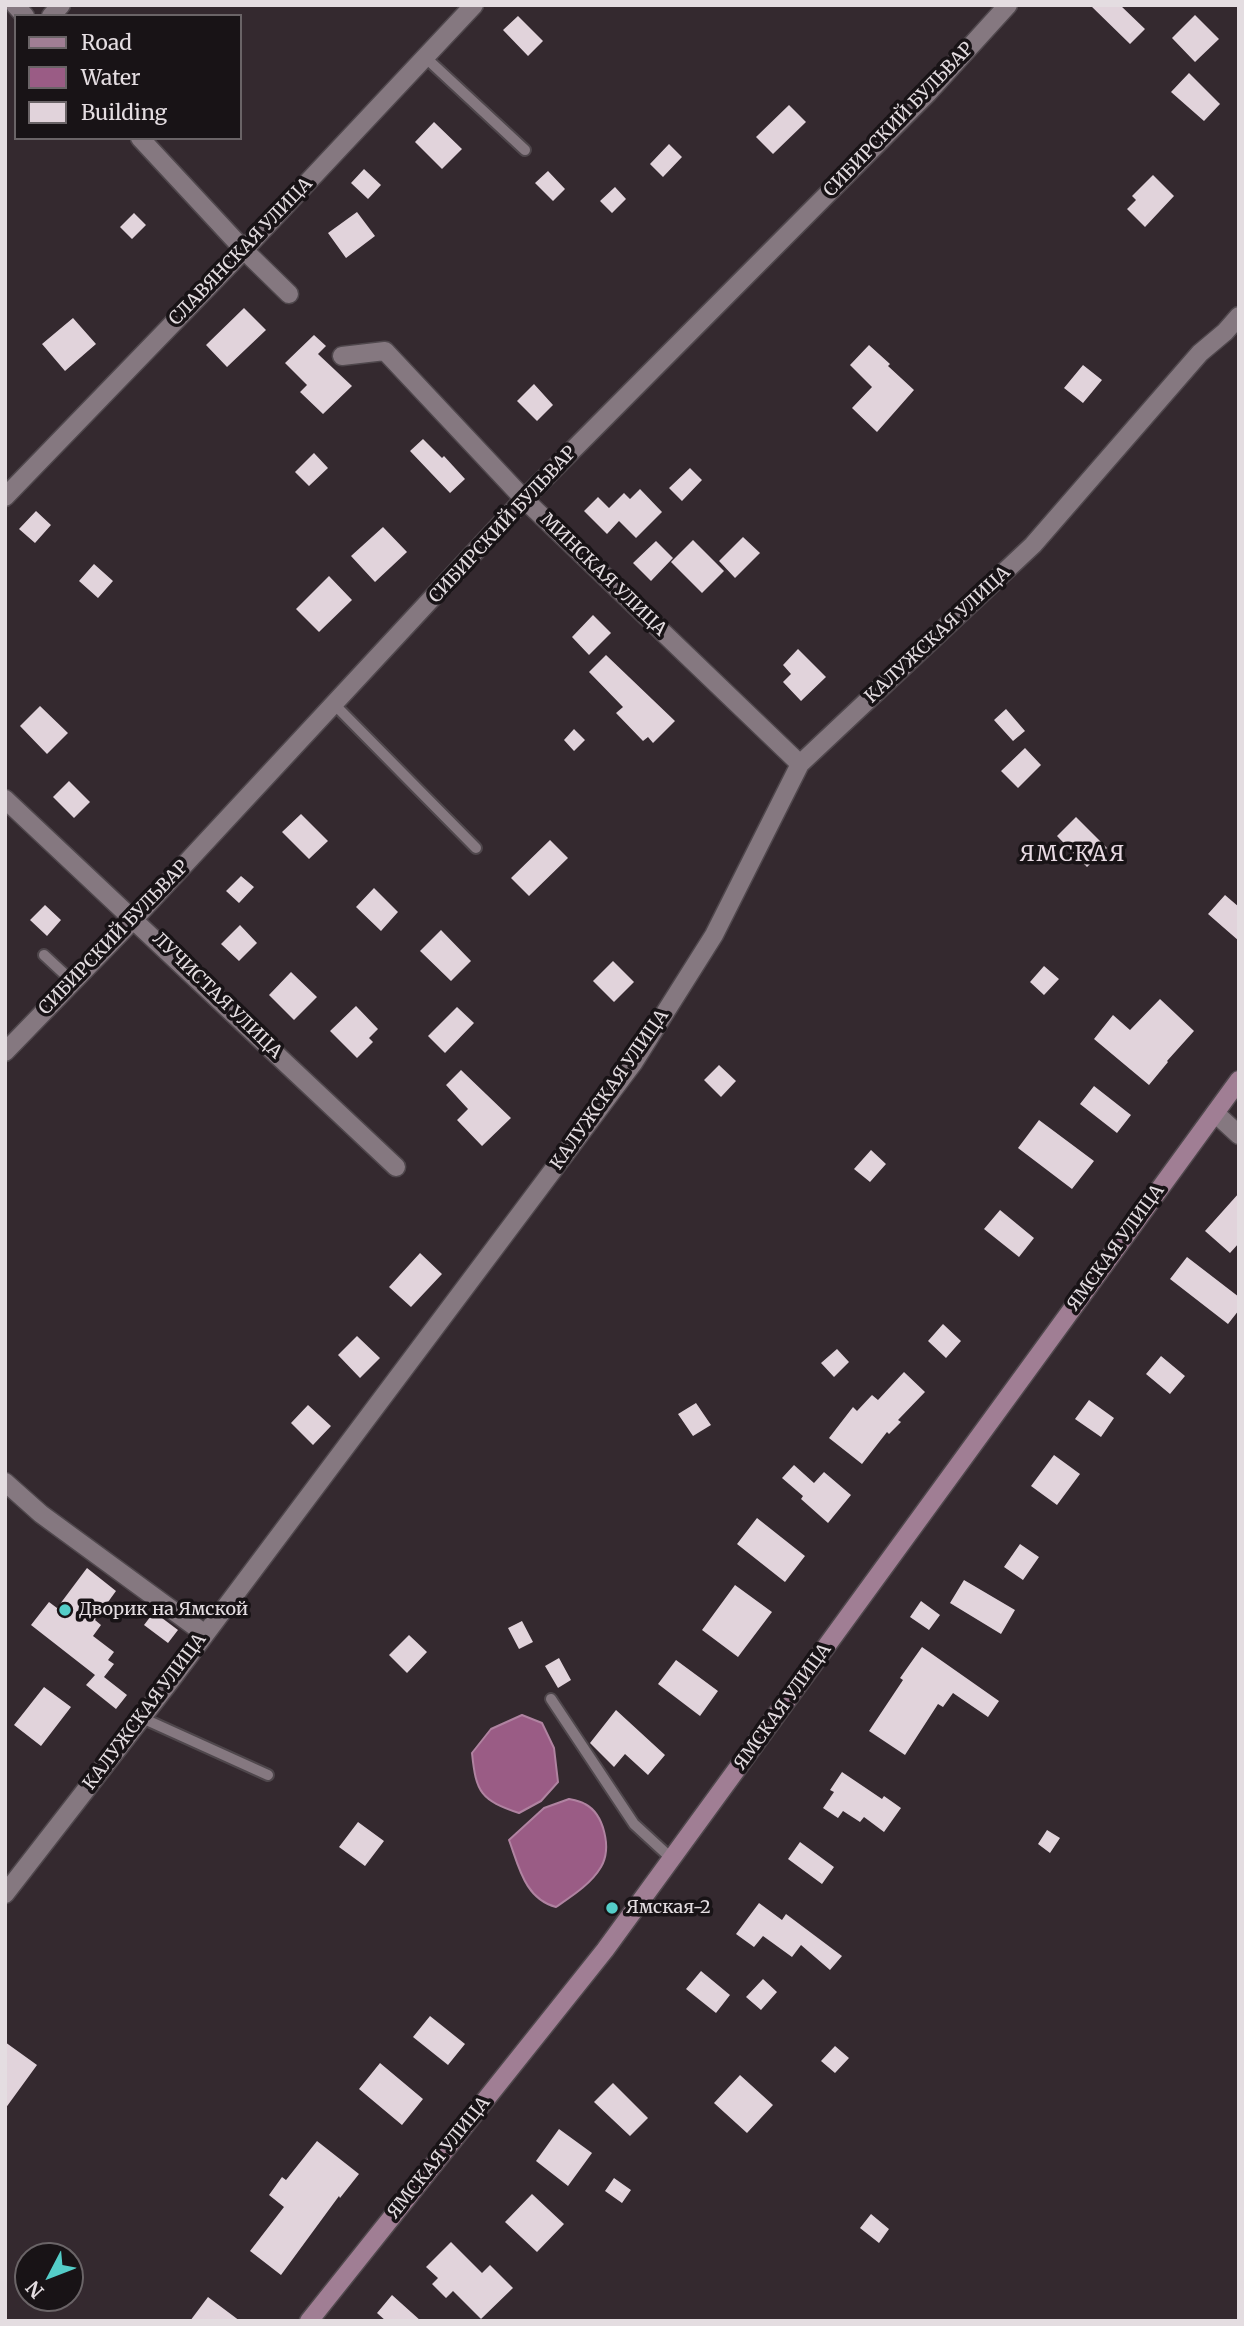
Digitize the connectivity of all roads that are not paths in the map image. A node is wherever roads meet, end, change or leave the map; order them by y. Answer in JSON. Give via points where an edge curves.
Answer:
{"nodes":[{"id":1,"x":474,"y":5,"type":"edge"},
{"id":2,"x":1008,"y":5,"type":"edge"},
{"id":3,"x":425,"y":57,"type":"junction"},
{"id":4,"x":142,"y":140,"type":"edge"},
{"id":5,"x":525,"y":150,"type":"dead end"},
{"id":6,"x":244,"y":250,"type":"junction"},
{"id":7,"x":289,"y":294,"type":"dead end"},
{"id":8,"x":1239,"y":316,"type":"edge"},
{"id":9,"x":342,"y":356,"type":"dead end"},
{"id":10,"x":5,"y":497,"type":"edge"},
{"id":11,"x":524,"y":499,"type":"junction"},
{"id":12,"x":334,"y":704,"type":"junction"},
{"id":13,"x":800,"y":764,"type":"junction"},
{"id":14,"x":5,"y":799,"type":"edge"},
{"id":15,"x":476,"y":848,"type":"dead end"},
{"id":16,"x":135,"y":918,"type":"junction"},
{"id":17,"x":44,"y":955,"type":"dead end"},
{"id":18,"x":73,"y":982,"type":"junction"},
{"id":19,"x":5,"y":1052,"type":"edge"},
{"id":20,"x":1239,"y":1080,"type":"edge"},
{"id":21,"x":1215,"y":1113,"type":"junction"},
{"id":22,"x":1239,"y":1135,"type":"edge"},
{"id":23,"x":396,"y":1167,"type":"dead end"},
{"id":24,"x":5,"y":1482,"type":"edge"},
{"id":25,"x":205,"y":1634,"type":"junction"},
{"id":26,"x":551,"y":1699,"type":"dead end"},
{"id":27,"x":142,"y":1717,"type":"junction"},
{"id":28,"x":268,"y":1775,"type":"dead end"},
{"id":29,"x":671,"y":1859,"type":"junction"},
{"id":30,"x":5,"y":1894,"type":"edge"},
{"id":31,"x":309,"y":2321,"type":"edge"}],
"edges":[{"from":1,"to":3,"type":"street","name":"СЛАВЯНСКАЯ УЛИЦА"},
{"from":2,"to":11,"type":"street","name":"СИБИРСКИЙ БУЛЬВАР","via":[[928,93]]},
{"from":3,"to":5,"type":"lane"},
{"from":3,"to":6,"type":"street","name":"СЛАВЯНСКАЯ УЛИЦА"},
{"from":4,"to":6,"type":"street"},
{"from":6,"to":7,"type":"street"},
{"from":6,"to":10,"type":"street","name":"СЛАВЯНСКАЯ УЛИЦА"},
{"from":8,"to":13,"type":"street","name":"КАЛУЖСКАЯ УЛИЦА","via":[[1200,353],[1033,545]]},
{"from":9,"to":11,"type":"street","name":"МИНСКАЯ УЛИЦА","via":[[385,351]]},
{"from":11,"to":12,"type":"street","name":"СИБИРСКИЙ БУЛЬВАР"},
{"from":11,"to":13,"type":"street","name":"МИНСКАЯ УЛИЦА"},
{"from":12,"to":15,"type":"lane"},
{"from":12,"to":16,"type":"street","name":"СИБИРСКИЙ БУЛЬВАР"},
{"from":13,"to":25,"type":"street","name":"КАЛУЖСКАЯ УЛИЦА","via":[[714,935],[634,1062]]},
{"from":14,"to":16,"type":"street","name":"ЛУЧИСТАЯ УЛИЦА"},
{"from":16,"to":18,"type":"street","name":"СИБИРСКИЙ БУЛЬВАР"},
{"from":16,"to":23,"type":"street","name":"ЛУЧИСТАЯ УЛИЦА"},
{"from":17,"to":18,"type":"lane"},
{"from":18,"to":19,"type":"street","name":"СИБИРСКИЙ БУЛЬВАР"},
{"from":20,"to":21,"type":"main road","name":"ЯМСКАЯ УЛИЦА"},
{"from":21,"to":22,"type":"street"},
{"from":21,"to":29,"type":"main road","name":"ЯМСКАЯ УЛИЦА"},
{"from":24,"to":25,"type":"street","via":[[41,1514]]},
{"from":25,"to":27,"type":"street","name":"КАЛУЖСКАЯ УЛИЦА"},
{"from":26,"to":29,"type":"lane","via":[[634,1824]]},
{"from":27,"to":28,"type":"lane"},
{"from":27,"to":30,"type":"street","name":"КАЛУЖСКАЯ УЛИЦА"},
{"from":29,"to":31,"type":"main road","name":"ЯМСКАЯ УЛИЦА","via":[[585,1976]]}]}
